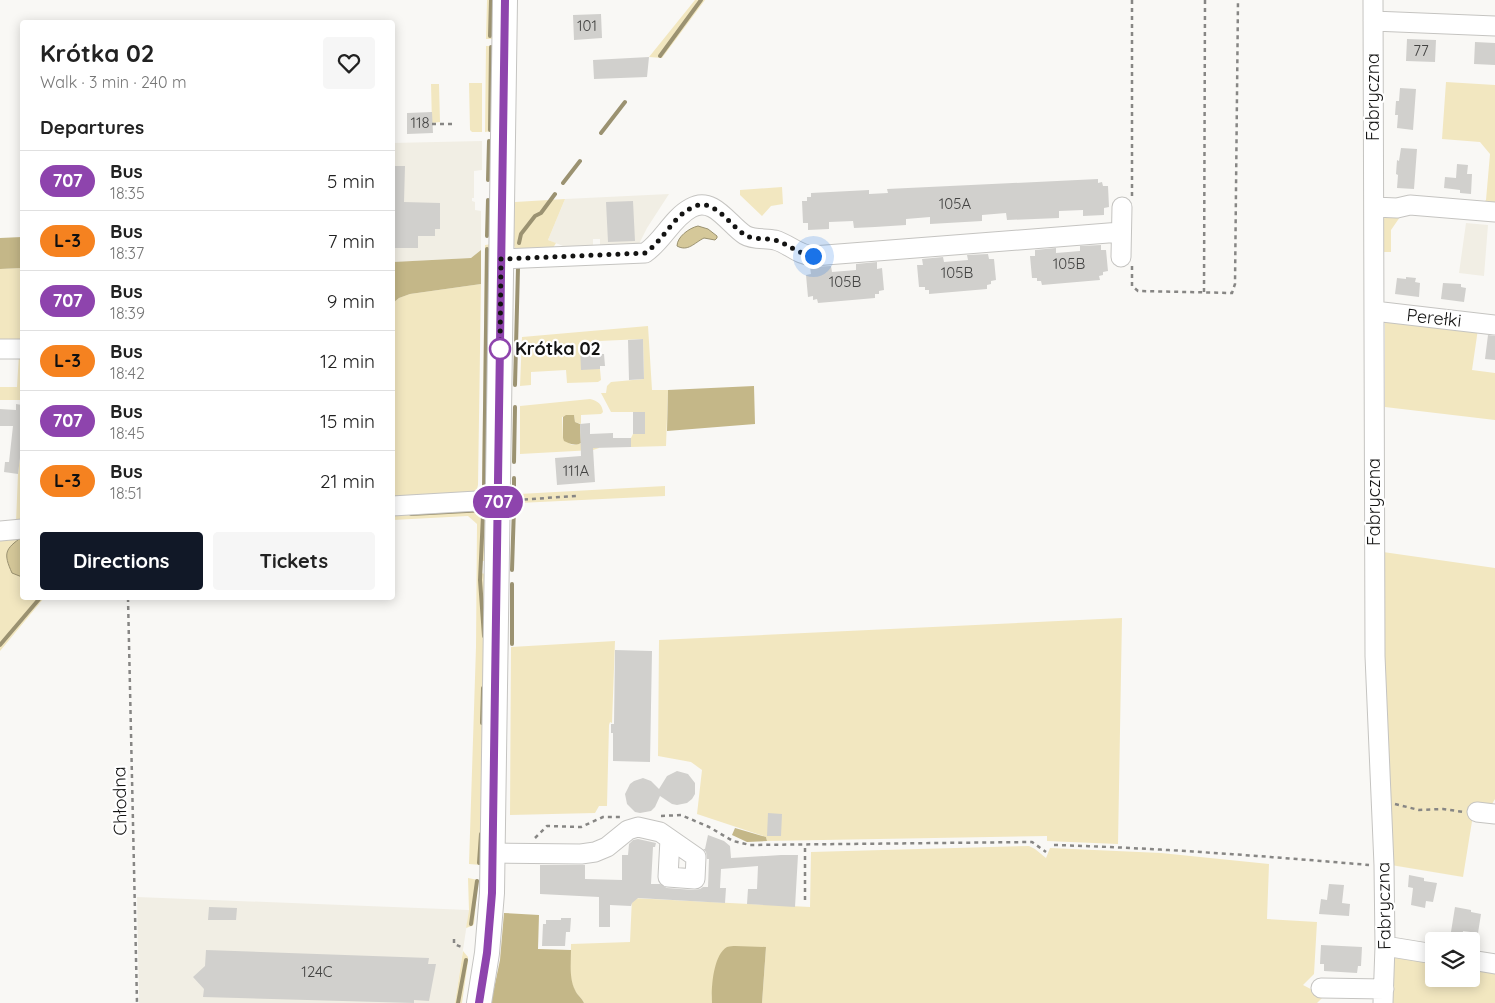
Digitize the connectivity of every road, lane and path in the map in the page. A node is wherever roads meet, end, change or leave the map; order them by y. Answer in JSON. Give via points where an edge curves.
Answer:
{"nodes":[{"id":1,"x":505,"y":0,"type":"edge"},
{"id":2,"x":1132,"y":0,"type":"edge"},
{"id":3,"x":1205,"y":0,"type":"edge"},
{"id":4,"x":1238,"y":0,"type":"edge"},
{"id":5,"x":1373,"y":0,"type":"edge"},
{"id":6,"x":1373,"y":21,"type":"junction"},
{"id":7,"x":1495,"y":26,"type":"edge"},
{"id":8,"x":432,"y":124,"type":"dead end"},
{"id":9,"x":455,"y":124,"type":"dead end"},
{"id":10,"x":1127,"y":202,"type":"joint"},
{"id":11,"x":1374,"y":207,"type":"junction"},
{"id":12,"x":1495,"y":212,"type":"edge"},
{"id":13,"x":1121,"y":232,"type":"junction"},
{"id":14,"x":501,"y":259,"type":"junction"},
{"id":15,"x":1126,"y":261,"type":"joint"},
{"id":16,"x":1204,"y":292,"type":"junction"},
{"id":17,"x":1374,"y":311,"type":"junction"},
{"id":18,"x":1495,"y":324,"type":"edge"},
{"id":19,"x":20,"y":349,"type":"edge"},
{"id":20,"x":0,"y":350,"type":"edge"},
{"id":21,"x":576,"y":496,"type":"dead end"},
{"id":22,"x":507,"y":501,"type":"junction"},
{"id":23,"x":395,"y":506,"type":"edge"},
{"id":24,"x":20,"y":529,"type":"edge"},
{"id":25,"x":0,"y":532,"type":"edge"},
{"id":26,"x":128,"y":600,"type":"edge"},
{"id":27,"x":1389,"y":802,"type":"dead end"},
{"id":28,"x":1486,"y":813,"type":"edge"},
{"id":29,"x":662,"y":816,"type":"dead end"},
{"id":30,"x":622,"y":817,"type":"dead end"},
{"id":31,"x":670,"y":839,"type":"dead end"},
{"id":32,"x":1054,"y":844,"type":"dead end"},
{"id":33,"x":806,"y":845,"type":"junction"},
{"id":34,"x":524,"y":852,"type":"junction"},
{"id":35,"x":1046,"y":852,"type":"dead end"},
{"id":36,"x":492,"y":853,"type":"junction"},
{"id":37,"x":1373,"y":865,"type":"dead end"},
{"id":38,"x":805,"y":900,"type":"dead end"},
{"id":39,"x":454,"y":940,"type":"dead end"},
{"id":40,"x":1385,"y":946,"type":"junction"},
{"id":41,"x":464,"y":948,"type":"dead end"},
{"id":42,"x":1425,"y":953,"type":"edge"},
{"id":43,"x":1480,"y":962,"type":"edge"},
{"id":44,"x":1495,"y":964,"type":"edge"},
{"id":45,"x":1321,"y":988,"type":"dead end"},
{"id":46,"x":1383,"y":996,"type":"edge"},
{"id":47,"x":137,"y":1003,"type":"edge"},
{"id":48,"x":479,"y":1003,"type":"edge"}],
"edges":[{"from":1,"to":14,"type":"main road"},
{"from":2,"to":10,"type":"path"},
{"from":3,"to":16,"type":"path"},
{"from":4,"to":16,"type":"path","via":[[1235,284],[1232,292]]},
{"from":5,"to":6,"type":"street","name":"Fabryczna"},
{"from":6,"to":7,"type":"street"},
{"from":6,"to":11,"type":"street","name":"Fabryczna"},
{"from":8,"to":9,"type":"path"},
{"from":10,"to":13,"type":"street"},
{"from":11,"to":12,"type":"street","via":[[1410,205]]},
{"from":11,"to":17,"type":"street","name":"Fabryczna"},
{"from":13,"to":14,"type":"street","via":[[813,256],[800,254],[775,240],[746,236],[715,209],[700,205],[682,215],[645,253]]},
{"from":13,"to":15,"type":"street"},
{"from":14,"to":22,"type":"main road"},
{"from":15,"to":16,"type":"path","via":[[1132,286],[1138,291]]},
{"from":17,"to":18,"type":"street","name":"Perełki"},
{"from":17,"to":40,"type":"street","name":"Fabryczna","via":[[1375,656]]},
{"from":19,"to":20,"type":"street"},
{"from":21,"to":22,"type":"path"},
{"from":22,"to":23,"type":"street"},
{"from":22,"to":36,"type":"main road"},
{"from":24,"to":25,"type":"street"},
{"from":26,"to":47,"type":"path","name":"Chłodna"},
{"from":27,"to":28,"type":"path","via":[[1419,810]]},
{"from":29,"to":33,"type":"path","via":[[681,815],[733,841],[750,845]]},
{"from":30,"to":34,"type":"path","via":[[602,817],[581,827],[547,826]]},
{"from":31,"to":34,"type":"street","via":[[653,830],[633,828],[595,852]]},
{"from":32,"to":37,"type":"path","via":[[1244,854]]},
{"from":33,"to":35,"type":"path","via":[[1032,842]]},
{"from":33,"to":38,"type":"path"},
{"from":34,"to":36,"type":"street"},
{"from":36,"to":48,"type":"main road","via":[[489,934]]},
{"from":39,"to":41,"type":"path","via":[[454,944]]},
{"from":40,"to":42,"type":"street"},
{"from":40,"to":46,"type":"street","name":"Fabryczna"},
{"from":43,"to":44,"type":"street"},
{"from":45,"to":46,"type":"street"}]}
